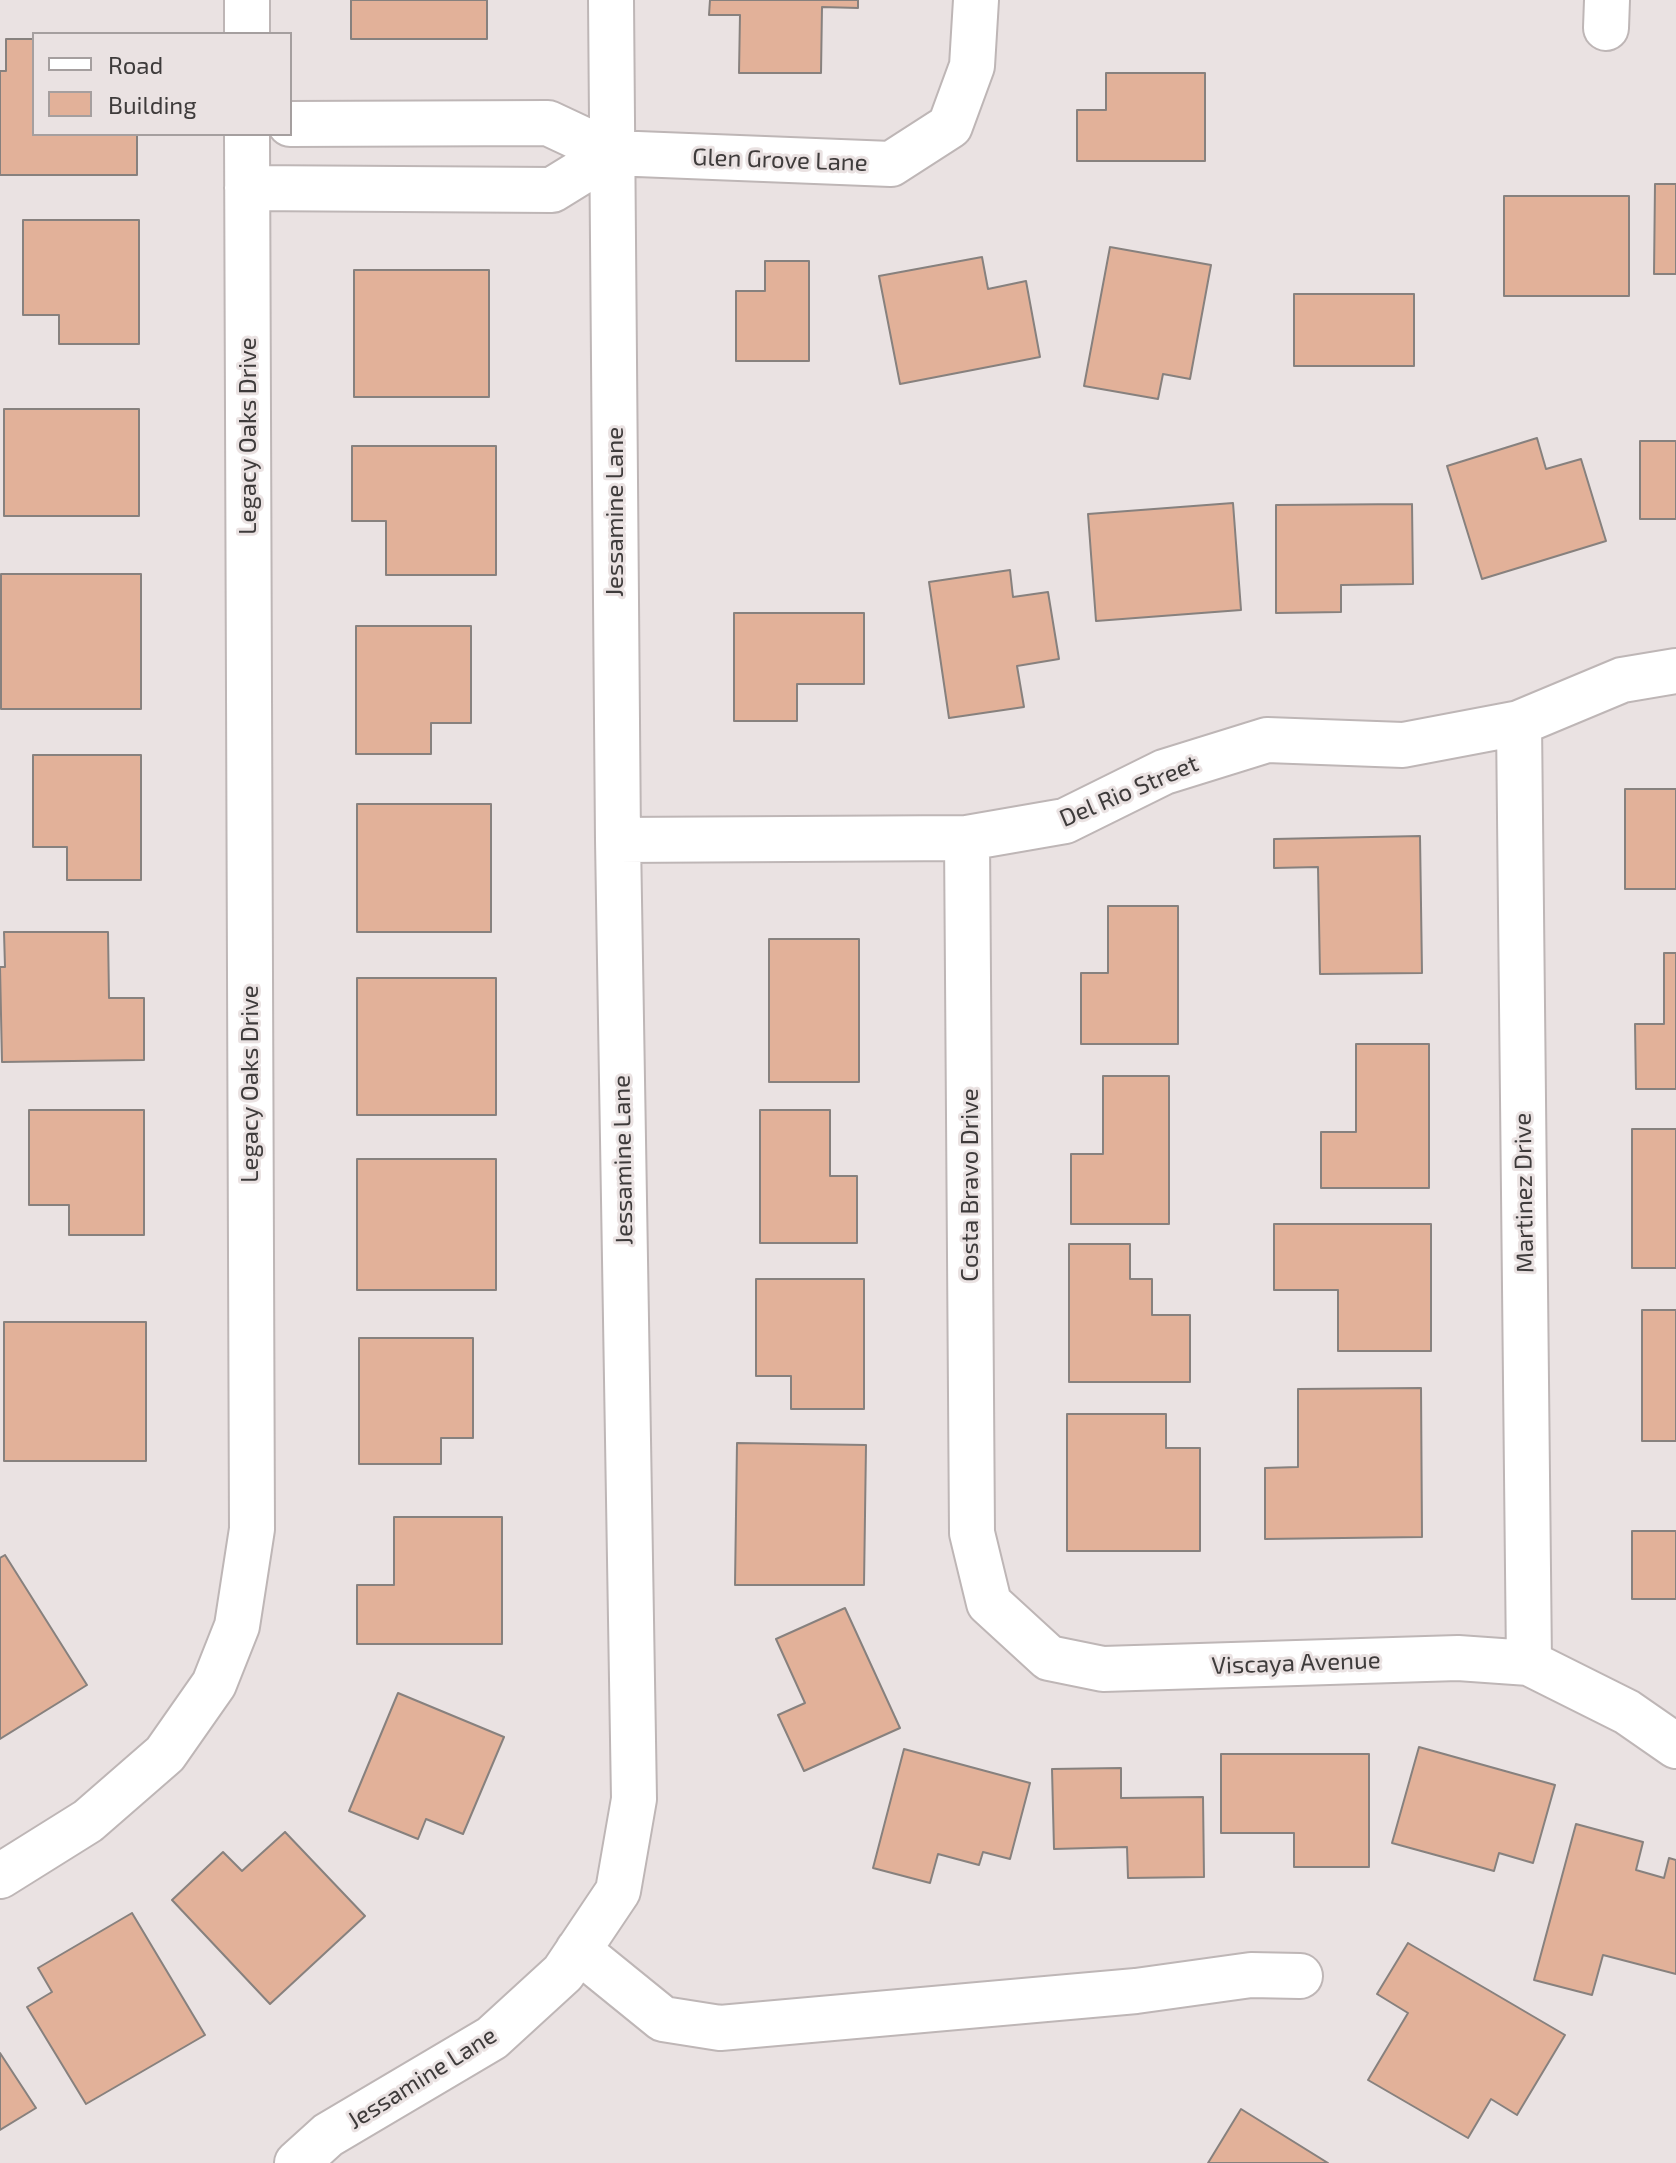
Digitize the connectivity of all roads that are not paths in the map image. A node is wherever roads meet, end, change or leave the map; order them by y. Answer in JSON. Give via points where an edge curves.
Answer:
{"nodes":[{"id":1,"x":247,"y":0,"type":"edge"},
{"id":2,"x":611,"y":0,"type":"edge"},
{"id":3,"x":976,"y":0,"type":"edge"},
{"id":4,"x":247,"y":32,"type":"edge"},
{"id":5,"x":453,"y":123,"type":"junction"},
{"id":6,"x":292,"y":124,"type":"edge"},
{"id":7,"x":247,"y":136,"type":"edge"},
{"id":8,"x":612,"y":153,"type":"junction"},
{"id":9,"x":247,"y":188,"type":"junction"},
{"id":10,"x":452,"y":189,"type":"junction"},
{"id":11,"x":1676,"y":671,"type":"edge"},
{"id":12,"x":1519,"y":723,"type":"junction"},
{"id":13,"x":967,"y":838,"type":"junction"},
{"id":14,"x":618,"y":840,"type":"junction"},
{"id":15,"x":972,"y":1533,"type":"joint"},
{"id":16,"x":1529,"y":1663,"type":"junction"},
{"id":17,"x":1676,"y":1746,"type":"edge"},
{"id":18,"x":0,"y":1876,"type":"edge"},
{"id":19,"x":578,"y":1950,"type":"junction"},
{"id":20,"x":1300,"y":1976,"type":"dead end"},
{"id":21,"x":297,"y":2163,"type":"edge"}],
"edges":[{"from":1,"to":4,"type":"street"},
{"from":2,"to":8,"type":"street","name":"Jessamine Lane"},
{"from":3,"to":8,"type":"street","name":"Glen Grove Lane","via":[[972,66],[950,126],[891,164]]},
{"from":5,"to":6,"type":"street"},
{"from":5,"to":8,"type":"street","via":[[548,123]]},
{"from":5,"to":10,"type":"street"},
{"from":7,"to":9,"type":"street","name":"Legacy Oaks Drive"},
{"from":8,"to":10,"type":"street","via":[[552,190]]},
{"from":8,"to":14,"type":"street","name":"Jessamine Lane"},
{"from":9,"to":10,"type":"street"},
{"from":9,"to":18,"type":"street","name":"Legacy Oaks Drive","via":[[252,1529],[237,1626],[214,1684],[165,1754],[88,1821]]},
{"from":11,"to":12,"type":"street","name":"Del Rio Street","via":[[1622,680]]},
{"from":12,"to":13,"type":"street","name":"Del Rio Street","via":[[1403,745],[1267,740],[1164,772],[1065,821]]},
{"from":12,"to":16,"type":"street","name":"Martinez Drive"},
{"from":13,"to":14,"type":"street","name":"Del Rio Street"},
{"from":13,"to":15,"type":"street","name":"Costa Bravo Drive"},
{"from":14,"to":19,"type":"street","name":"Jessamine Lane","via":[[634,1799],[618,1891]]},
{"from":15,"to":16,"type":"street","name":"Viscaya Avenue","via":[[989,1603],[1049,1658],[1103,1669],[1458,1658]]},
{"from":16,"to":17,"type":"street","name":"Viscaya Avenue","via":[[1627,1712]]},
{"from":19,"to":20,"type":"street","via":[[663,2019],[720,2028],[1136,1991],[1251,1975]]},
{"from":19,"to":21,"type":"street","name":"Jessamine Lane","via":[[563,1973],[492,2038],[328,2135]]}]}
